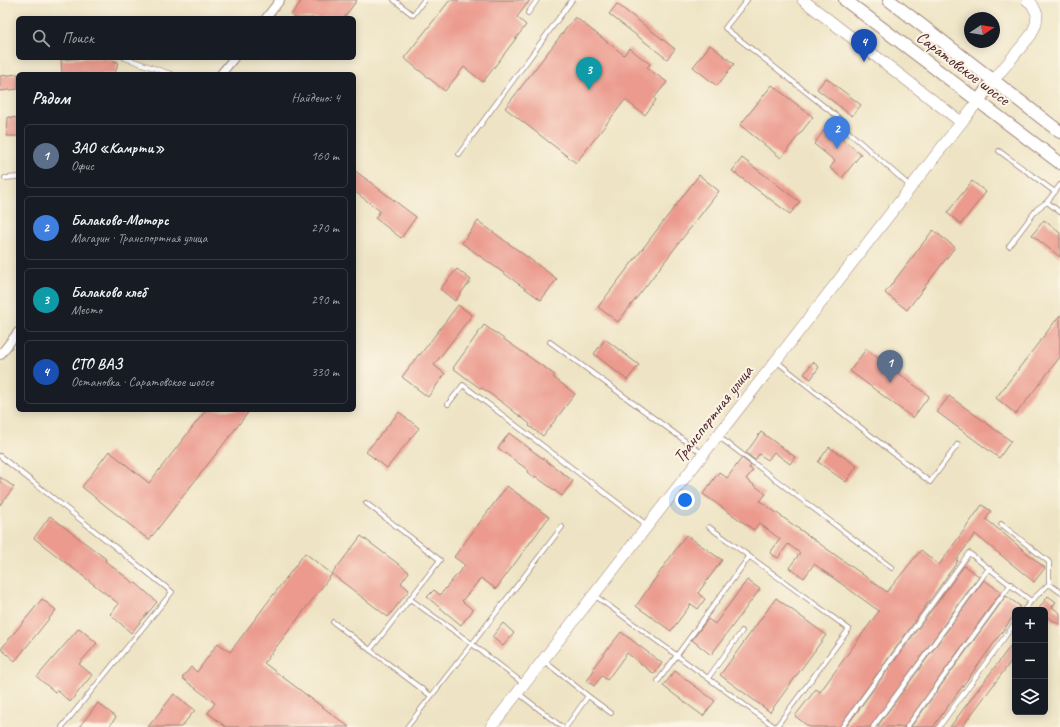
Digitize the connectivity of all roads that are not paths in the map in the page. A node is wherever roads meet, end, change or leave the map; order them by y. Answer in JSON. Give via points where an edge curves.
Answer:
{"nodes":[{"id":1,"x":280,"y":0,"type":"edge"},
{"id":2,"x":394,"y":0,"type":"edge"},
{"id":3,"x":424,"y":0,"type":"edge"},
{"id":4,"x":537,"y":0,"type":"edge"},
{"id":5,"x":572,"y":0,"type":"edge"},
{"id":6,"x":747,"y":0,"type":"edge"},
{"id":7,"x":803,"y":0,"type":"edge"},
{"id":8,"x":845,"y":0,"type":"edge"},
{"id":9,"x":889,"y":0,"type":"edge"},
{"id":10,"x":1032,"y":1,"type":"edge"},
{"id":11,"x":528,"y":13,"type":"dead end"},
{"id":12,"x":268,"y":16,"type":"edge"},
{"id":13,"x":131,"y":60,"type":"edge"},
{"id":14,"x":232,"y":60,"type":"edge"},
{"id":15,"x":165,"y":72,"type":"edge"},
{"id":16,"x":224,"y":72,"type":"edge"},
{"id":17,"x":993,"y":81,"type":"junction"},
{"id":18,"x":978,"y":101,"type":"junction"},
{"id":19,"x":961,"y":122,"type":"junction"},
{"id":20,"x":1060,"y":132,"type":"edge"},
{"id":21,"x":999,"y":151,"type":"dead end"},
{"id":22,"x":459,"y":154,"type":"dead end"},
{"id":23,"x":1060,"y":163,"type":"edge"},
{"id":24,"x":16,"y":177,"type":"edge"},
{"id":25,"x":5,"y":178,"type":"dead end"},
{"id":26,"x":1060,"y":186,"type":"edge"},
{"id":27,"x":911,"y":187,"type":"junction"},
{"id":28,"x":1055,"y":192,"type":"junction"},
{"id":29,"x":1048,"y":202,"type":"junction"},
{"id":30,"x":1060,"y":212,"type":"edge"},
{"id":31,"x":1009,"y":246,"type":"dead end"},
{"id":32,"x":16,"y":335,"type":"edge"},
{"id":33,"x":550,"y":342,"type":"dead end"},
{"id":34,"x":0,"y":355,"type":"edge"},
{"id":35,"x":776,"y":361,"type":"junction"},
{"id":36,"x":448,"y":404,"type":"dead end"},
{"id":37,"x":718,"y":436,"type":"junction"},
{"id":38,"x":958,"y":444,"type":"dead end"},
{"id":39,"x":703,"y":454,"type":"junction"},
{"id":40,"x":0,"y":456,"type":"edge"},
{"id":41,"x":366,"y":503,"type":"dead end"},
{"id":42,"x":1001,"y":524,"type":"dead end"},
{"id":43,"x":648,"y":525,"type":"junction"},
{"id":44,"x":562,"y":527,"type":"dead end"},
{"id":45,"x":709,"y":527,"type":"dead end"},
{"id":46,"x":749,"y":557,"type":"junction"},
{"id":47,"x":892,"y":568,"type":"dead end"},
{"id":48,"x":989,"y":568,"type":"junction"},
{"id":49,"x":1011,"y":584,"type":"junction"},
{"id":50,"x":1049,"y":584,"type":"junction"},
{"id":51,"x":1060,"y":592,"type":"edge"},
{"id":52,"x":594,"y":595,"type":"junction"},
{"id":53,"x":410,"y":599,"type":"junction"},
{"id":54,"x":1031,"y":601,"type":"junction"},
{"id":55,"x":1026,"y":607,"type":"edge"},
{"id":56,"x":333,"y":622,"type":"dead end"},
{"id":57,"x":1012,"y":627,"type":"edge"},
{"id":58,"x":742,"y":631,"type":"dead end"},
{"id":59,"x":472,"y":644,"type":"junction"},
{"id":60,"x":370,"y":650,"type":"junction"},
{"id":61,"x":677,"y":656,"type":"junction"},
{"id":62,"x":543,"y":660,"type":"junction"},
{"id":63,"x":708,"y":678,"type":"junction"},
{"id":64,"x":658,"y":681,"type":"dead end"},
{"id":65,"x":521,"y":688,"type":"junction"},
{"id":66,"x":431,"y":696,"type":"junction"},
{"id":67,"x":588,"y":696,"type":"junction"},
{"id":68,"x":611,"y":713,"type":"dead end"},
{"id":69,"x":62,"y":727,"type":"edge"},
{"id":70,"x":406,"y":727,"type":"edge"},
{"id":71,"x":491,"y":727,"type":"edge"},
{"id":72,"x":562,"y":727,"type":"edge"},
{"id":73,"x":566,"y":727,"type":"edge"},
{"id":74,"x":776,"y":727,"type":"edge"},
{"id":75,"x":842,"y":727,"type":"edge"},
{"id":76,"x":873,"y":727,"type":"edge"},
{"id":77,"x":907,"y":727,"type":"edge"},
{"id":78,"x":939,"y":727,"type":"edge"}],
"edges":[{"from":1,"to":12,"type":"street"},
{"from":2,"to":3,"type":"lane","via":[[413,15]]},
{"from":4,"to":11,"type":"lane"},
{"from":5,"to":22,"type":"lane"},
{"from":6,"to":27,"type":"lane","via":[[725,28],[839,118],[844,128]]},
{"from":7,"to":19,"type":"main road"},
{"from":8,"to":18,"type":"main road","name":"Саратовское шоссе"},
{"from":9,"to":17,"type":"main road","name":"Саратовское шоссе"},
{"from":10,"to":17,"type":"main road","via":[[1037,14],[1031,35]]},
{"from":13,"to":15,"type":"lane"},
{"from":14,"to":16,"type":"street"},
{"from":17,"to":18,"type":"main road"},
{"from":17,"to":20,"type":"main road","name":"Саратовское шоссе"},
{"from":18,"to":19,"type":"main road","name":"Транспортная улица"},
{"from":18,"to":23,"type":"main road","name":"Саратовское шоссе"},
{"from":19,"to":27,"type":"main road","name":"Транспортная улица"},
{"from":21,"to":28,"type":"lane"},
{"from":24,"to":25,"type":"lane"},
{"from":26,"to":28,"type":"lane"},
{"from":27,"to":35,"type":"main road","name":"Транспортная улица"},
{"from":28,"to":29,"type":"lane"},
{"from":29,"to":30,"type":"lane"},
{"from":29,"to":31,"type":"lane","via":[[1037,209]]},
{"from":32,"to":34,"type":"street"},
{"from":33,"to":39,"type":"lane"},
{"from":35,"to":37,"type":"main road","name":"Транспортная улица"},
{"from":35,"to":38,"type":"lane","via":[[930,482]]},
{"from":36,"to":43,"type":"lane","via":[[463,385]]},
{"from":37,"to":39,"type":"main road","name":"Транспортная улица"},
{"from":37,"to":47,"type":"lane"},
{"from":39,"to":43,"type":"main road","name":"Транспортная улица"},
{"from":40,"to":69,"type":"lane","via":[[172,592]]},
{"from":41,"to":53,"type":"lane","via":[[440,560]]},
{"from":42,"to":50,"type":"lane","via":[[1049,562]]},
{"from":43,"to":52,"type":"main road","name":"Транспортная улица"},
{"from":44,"to":59,"type":"lane"},
{"from":45,"to":46,"type":"lane"},
{"from":46,"to":61,"type":"lane"},
{"from":46,"to":74,"type":"lane","via":[[849,629]]},
{"from":48,"to":49,"type":"lane"},
{"from":48,"to":75,"type":"lane","via":[[969,553]]},
{"from":48,"to":76,"type":"lane"},
{"from":49,"to":54,"type":"lane"},
{"from":49,"to":77,"type":"lane"},
{"from":50,"to":51,"type":"lane"},
{"from":50,"to":54,"type":"lane"},
{"from":52,"to":61,"type":"lane"},
{"from":52,"to":62,"type":"main road","name":"Транспортная улица"},
{"from":53,"to":59,"type":"lane"},
{"from":53,"to":60,"type":"lane"},
{"from":54,"to":55,"type":"lane"},
{"from":56,"to":60,"type":"lane"},
{"from":57,"to":78,"type":"lane"},
{"from":58,"to":63,"type":"lane"},
{"from":59,"to":65,"type":"lane"},
{"from":59,"to":66,"type":"lane"},
{"from":60,"to":66,"type":"lane"},
{"from":61,"to":63,"type":"lane"},
{"from":61,"to":64,"type":"lane"},
{"from":62,"to":65,"type":"main road","name":"Транспортная улица"},
{"from":62,"to":67,"type":"lane"},
{"from":63,"to":74,"type":"lane"},
{"from":65,"to":71,"type":"main road","name":"Транспортная улица"},
{"from":65,"to":72,"type":"lane"},
{"from":66,"to":70,"type":"lane"},
{"from":67,"to":68,"type":"lane"},
{"from":67,"to":73,"type":"lane"}]}
